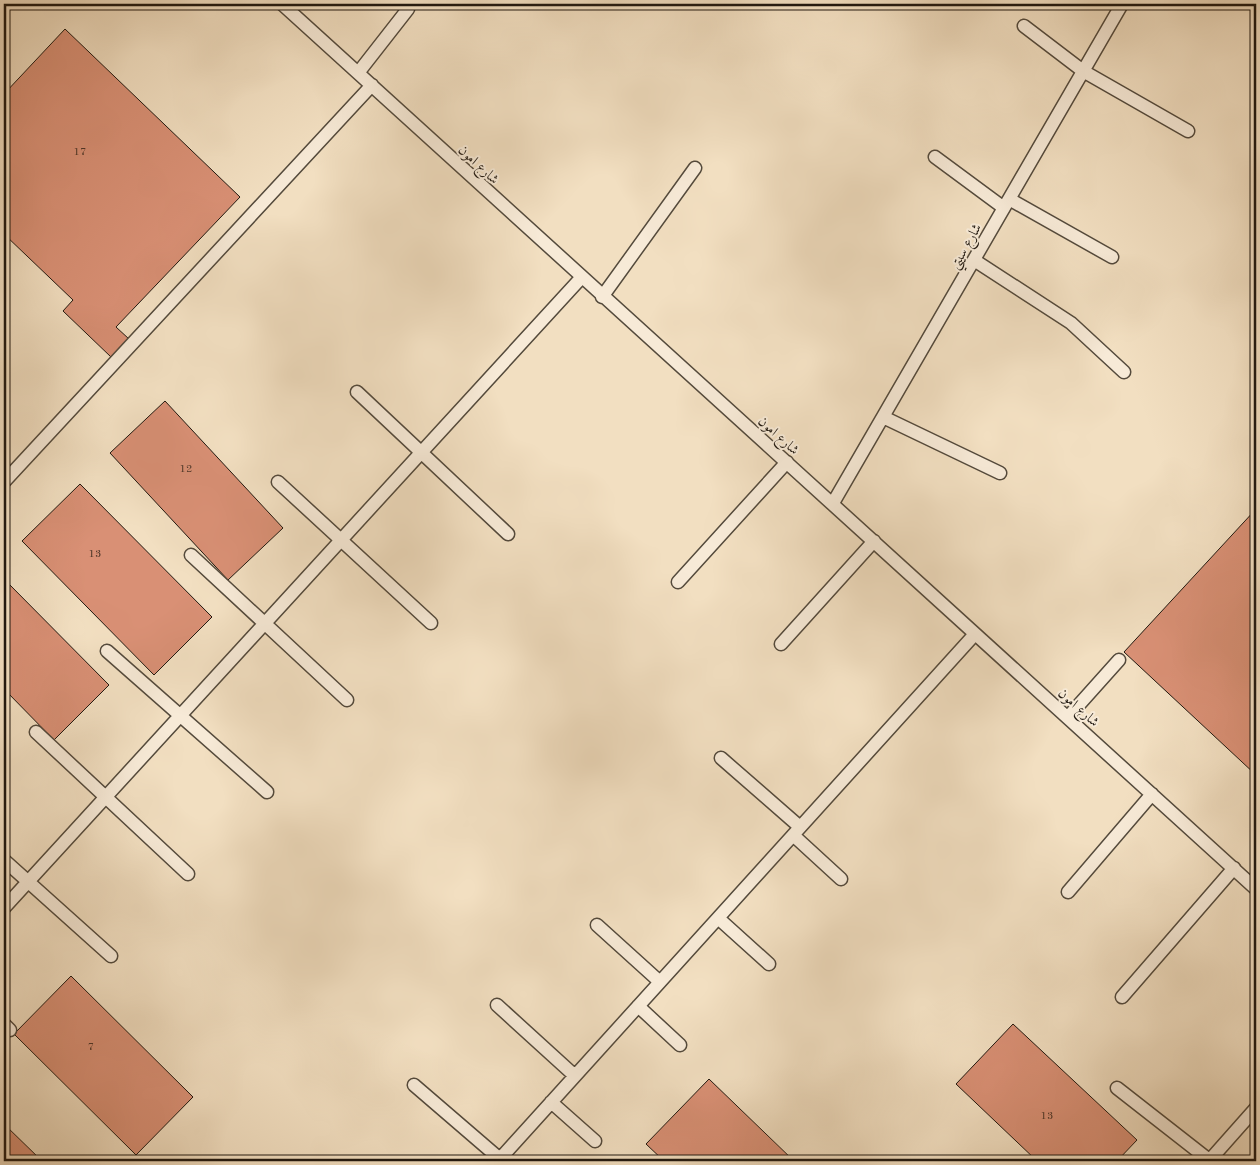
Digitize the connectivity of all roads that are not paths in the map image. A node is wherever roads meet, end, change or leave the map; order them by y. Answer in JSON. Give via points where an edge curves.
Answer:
{"nodes":[{"id":1,"x":282,"y":4,"type":"edge"},
{"id":2,"x":1122,"y":4,"type":"edge"},
{"id":3,"x":408,"y":9,"type":"dead end"},
{"id":4,"x":1024,"y":26,"type":"dead end"},
{"id":5,"x":1083,"y":71,"type":"junction"},
{"id":6,"x":358,"y":73,"type":"junction"},
{"id":7,"x":372,"y":85,"type":"junction"},
{"id":8,"x":1188,"y":131,"type":"dead end"},
{"id":9,"x":935,"y":157,"type":"dead end"},
{"id":10,"x":695,"y":168,"type":"dead end"},
{"id":11,"x":1006,"y":204,"type":"junction"},
{"id":12,"x":1112,"y":257,"type":"dead end"},
{"id":13,"x":974,"y":260,"type":"junction"},
{"id":14,"x":581,"y":278,"type":"junction"},
{"id":15,"x":602,"y":297,"type":"junction"},
{"id":16,"x":1124,"y":372,"type":"dead end"},
{"id":17,"x":357,"y":392,"type":"dead end"},
{"id":18,"x":883,"y":417,"type":"junction"},
{"id":19,"x":421,"y":452,"type":"junction"},
{"id":20,"x":787,"y":462,"type":"junction"},
{"id":21,"x":1000,"y":473,"type":"dead end"},
{"id":22,"x":4,"y":482,"type":"edge"},
{"id":23,"x":278,"y":482,"type":"dead end"},
{"id":24,"x":833,"y":503,"type":"junction"},
{"id":25,"x":508,"y":534,"type":"dead end"},
{"id":26,"x":341,"y":540,"type":"junction"},
{"id":27,"x":874,"y":541,"type":"junction"},
{"id":28,"x":191,"y":555,"type":"dead end"},
{"id":29,"x":678,"y":582,"type":"dead end"},
{"id":30,"x":431,"y":623,"type":"dead end"},
{"id":31,"x":265,"y":624,"type":"junction"},
{"id":32,"x":975,"y":634,"type":"junction"},
{"id":33,"x":781,"y":644,"type":"dead end"},
{"id":34,"x":107,"y":651,"type":"dead end"},
{"id":35,"x":1119,"y":660,"type":"dead end"},
{"id":36,"x":347,"y":700,"type":"dead end"},
{"id":37,"x":180,"y":715,"type":"junction"},
{"id":38,"x":1068,"y":717,"type":"junction"},
{"id":39,"x":36,"y":732,"type":"dead end"},
{"id":40,"x":721,"y":758,"type":"dead end"},
{"id":41,"x":267,"y":792,"type":"dead end"},
{"id":42,"x":1152,"y":794,"type":"junction"},
{"id":43,"x":106,"y":797,"type":"junction"},
{"id":44,"x":796,"y":831,"type":"junction"},
{"id":45,"x":4,"y":860,"type":"edge"},
{"id":46,"x":1234,"y":868,"type":"junction"},
{"id":47,"x":188,"y":874,"type":"dead end"},
{"id":48,"x":842,"y":879,"type":"dead end"},
{"id":49,"x":28,"y":881,"type":"junction"},
{"id":50,"x":1256,"y":889,"type":"edge"},
{"id":51,"x":1068,"y":892,"type":"dead end"},
{"id":52,"x":4,"y":908,"type":"edge"},
{"id":53,"x":718,"y":918,"type":"junction"},
{"id":54,"x":597,"y":925,"type":"dead end"},
{"id":55,"x":111,"y":956,"type":"dead end"},
{"id":56,"x":770,"y":964,"type":"dead end"},
{"id":57,"x":660,"y":982,"type":"junction"},
{"id":58,"x":1122,"y":997,"type":"dead end"},
{"id":59,"x":497,"y":1005,"type":"dead end"},
{"id":60,"x":638,"y":1006,"type":"junction"},
{"id":61,"x":680,"y":1044,"type":"dead end"},
{"id":62,"x":575,"y":1076,"type":"junction"},
{"id":63,"x":414,"y":1085,"type":"dead end"},
{"id":64,"x":1117,"y":1088,"type":"dead end"},
{"id":65,"x":551,"y":1102,"type":"junction"},
{"id":66,"x":1256,"y":1108,"type":"edge"},
{"id":67,"x":595,"y":1141,"type":"dead end"},
{"id":68,"x":499,"y":1160,"type":"edge"},
{"id":69,"x":1209,"y":1161,"type":"edge"}],
"edges":[{"from":1,"to":6,"type":"lane","name":"شارع امون"},
{"from":2,"to":5,"type":"lane","name":"شارع سيتي"},
{"from":3,"to":6,"type":"lane"},
{"from":4,"to":5,"type":"lane"},
{"from":5,"to":8,"type":"lane"},
{"from":5,"to":11,"type":"lane","name":"شارع سيتي"},
{"from":6,"to":7,"type":"lane","name":"شارع امون"},
{"from":7,"to":14,"type":"lane","name":"شارع امون"},
{"from":7,"to":22,"type":"lane"},
{"from":9,"to":11,"type":"lane"},
{"from":10,"to":15,"type":"lane"},
{"from":11,"to":12,"type":"lane"},
{"from":11,"to":13,"type":"lane","name":"شارع سيتي"},
{"from":13,"to":16,"type":"lane","via":[[1071,323]]},
{"from":13,"to":18,"type":"lane","name":"شارع سيتي"},
{"from":14,"to":15,"type":"lane","name":"شارع امون"},
{"from":14,"to":19,"type":"lane"},
{"from":15,"to":20,"type":"lane","name":"شارع امون"},
{"from":17,"to":19,"type":"lane"},
{"from":18,"to":21,"type":"lane"},
{"from":18,"to":24,"type":"lane","name":"شارع سيتي"},
{"from":19,"to":25,"type":"lane"},
{"from":19,"to":26,"type":"lane"},
{"from":20,"to":24,"type":"lane","name":"شارع امون"},
{"from":20,"to":29,"type":"lane"},
{"from":23,"to":26,"type":"lane"},
{"from":24,"to":27,"type":"lane","name":"شارع امون"},
{"from":26,"to":30,"type":"lane"},
{"from":26,"to":31,"type":"lane"},
{"from":27,"to":32,"type":"lane","name":"شارع امون"},
{"from":27,"to":33,"type":"lane"},
{"from":28,"to":31,"type":"lane"},
{"from":31,"to":36,"type":"lane"},
{"from":31,"to":37,"type":"lane"},
{"from":32,"to":38,"type":"lane","name":"شارع امون"},
{"from":32,"to":44,"type":"lane"},
{"from":34,"to":37,"type":"lane"},
{"from":35,"to":38,"type":"lane"},
{"from":37,"to":41,"type":"lane"},
{"from":37,"to":43,"type":"lane"},
{"from":38,"to":42,"type":"lane","name":"شارع امون"},
{"from":39,"to":43,"type":"lane"},
{"from":40,"to":44,"type":"lane"},
{"from":42,"to":46,"type":"lane","name":"شارع امون"},
{"from":42,"to":51,"type":"lane"},
{"from":43,"to":47,"type":"lane"},
{"from":43,"to":49,"type":"lane"},
{"from":44,"to":48,"type":"lane"},
{"from":44,"to":53,"type":"lane"},
{"from":45,"to":49,"type":"lane"},
{"from":46,"to":50,"type":"lane","name":"شارع امون"},
{"from":46,"to":58,"type":"lane"},
{"from":49,"to":52,"type":"lane"},
{"from":49,"to":55,"type":"lane"},
{"from":53,"to":56,"type":"lane"},
{"from":53,"to":57,"type":"lane"},
{"from":54,"to":57,"type":"lane"},
{"from":57,"to":60,"type":"lane"},
{"from":59,"to":62,"type":"lane"},
{"from":60,"to":61,"type":"lane"},
{"from":60,"to":62,"type":"lane"},
{"from":62,"to":65,"type":"lane"},
{"from":63,"to":68,"type":"lane"},
{"from":64,"to":69,"type":"lane"},
{"from":65,"to":67,"type":"lane"},
{"from":65,"to":68,"type":"lane"},
{"from":66,"to":69,"type":"lane"}]}
